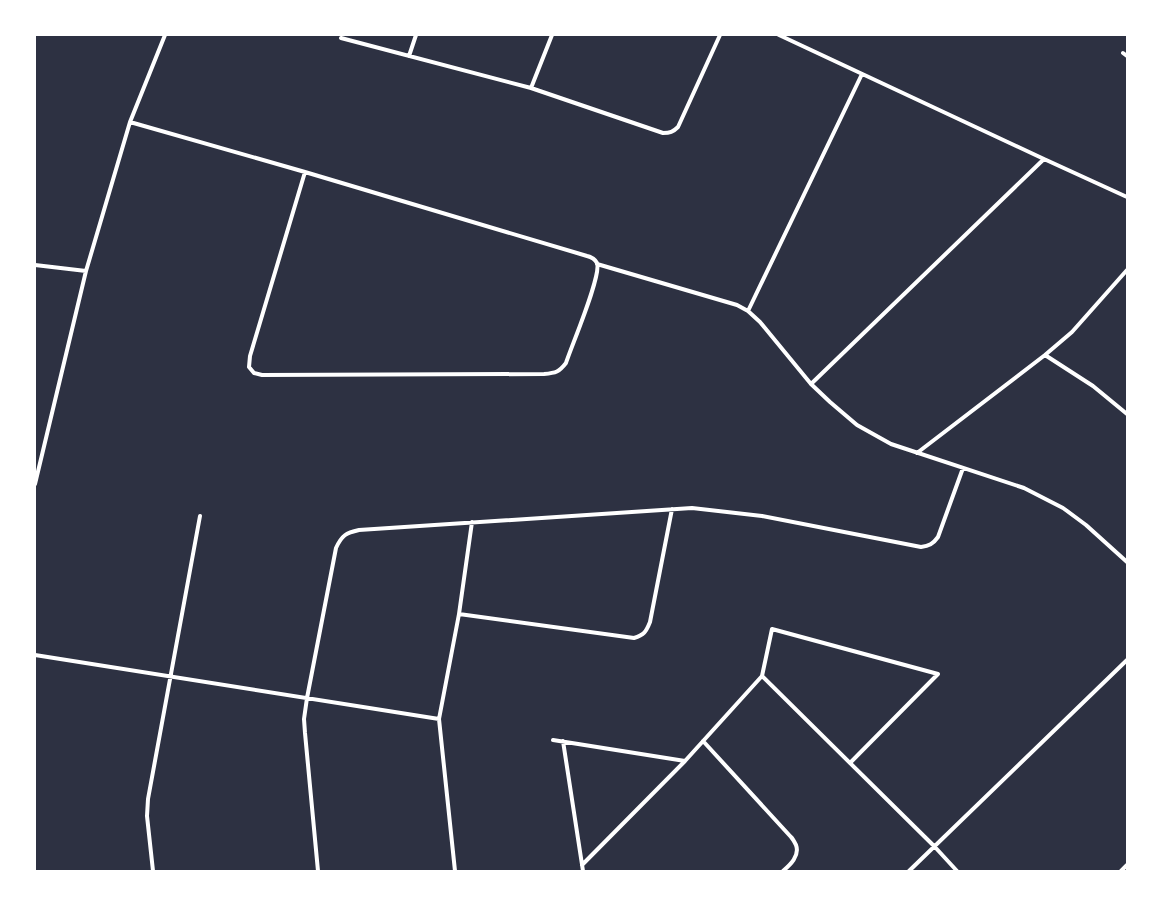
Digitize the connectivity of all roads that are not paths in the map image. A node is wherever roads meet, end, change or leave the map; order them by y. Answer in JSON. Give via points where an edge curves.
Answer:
{"nodes":[{"id":1,"x":165,"y":35,"type":"edge"},
{"id":2,"x":416,"y":35,"type":"edge"},
{"id":3,"x":552,"y":35,"type":"edge"},
{"id":4,"x":720,"y":35,"type":"edge"},
{"id":5,"x":779,"y":35,"type":"edge"},
{"id":6,"x":341,"y":38,"type":"dead end"},
{"id":7,"x":409,"y":56,"type":"junction"},
{"id":8,"x":862,"y":74,"type":"junction"},
{"id":9,"x":531,"y":88,"type":"junction"},
{"id":10,"x":130,"y":122,"type":"junction"},
{"id":11,"x":1044,"y":159,"type":"junction"},
{"id":12,"x":305,"y":172,"type":"junction"},
{"id":13,"x":1127,"y":197,"type":"edge"},
{"id":14,"x":597,"y":264,"type":"junction"},
{"id":15,"x":35,"y":265,"type":"edge"},
{"id":16,"x":1127,"y":270,"type":"edge"},
{"id":17,"x":86,"y":271,"type":"junction"},
{"id":18,"x":748,"y":311,"type":"junction"},
{"id":19,"x":1045,"y":355,"type":"junction"},
{"id":20,"x":811,"y":384,"type":"junction"},
{"id":21,"x":1127,"y":414,"type":"edge"},
{"id":22,"x":917,"y":453,"type":"junction"},
{"id":23,"x":963,"y":468,"type":"junction"},
{"id":24,"x":35,"y":484,"type":"edge"},
{"id":25,"x":672,"y":509,"type":"junction"},
{"id":26,"x":200,"y":516,"type":"dead end"},
{"id":27,"x":472,"y":522,"type":"junction"},
{"id":28,"x":1127,"y":562,"type":"edge"},
{"id":29,"x":458,"y":614,"type":"junction"},
{"id":30,"x":35,"y":655,"type":"edge"},
{"id":31,"x":1127,"y":660,"type":"edge"},
{"id":32,"x":170,"y":676,"type":"junction"},
{"id":33,"x":762,"y":676,"type":"junction"},
{"id":34,"x":307,"y":698,"type":"junction"},
{"id":35,"x":439,"y":719,"type":"junction"},
{"id":36,"x":553,"y":740,"type":"dead end"},
{"id":37,"x":563,"y":741,"type":"junction"},
{"id":38,"x":703,"y":741,"type":"junction"},
{"id":39,"x":685,"y":761,"type":"junction"},
{"id":40,"x":850,"y":763,"type":"junction"},
{"id":41,"x":934,"y":846,"type":"junction"},
{"id":42,"x":582,"y":865,"type":"junction"},
{"id":43,"x":1127,"y":865,"type":"edge"},
{"id":44,"x":153,"y":871,"type":"edge"},
{"id":45,"x":318,"y":871,"type":"edge"},
{"id":46,"x":455,"y":871,"type":"edge"},
{"id":47,"x":583,"y":871,"type":"edge"},
{"id":48,"x":783,"y":871,"type":"edge"},
{"id":49,"x":910,"y":871,"type":"edge"},
{"id":50,"x":957,"y":871,"type":"edge"},
{"id":51,"x":1120,"y":871,"type":"edge"}],
"edges":[{"from":1,"to":10,"type":"street"},
{"from":2,"to":7,"type":"street"},
{"from":3,"to":9,"type":"street"},
{"from":4,"to":9,"type":"street","via":[[678,127],[673,132],[663,133]]},
{"from":5,"to":8,"type":"street"},
{"from":6,"to":7,"type":"street"},
{"from":7,"to":9,"type":"street"},
{"from":8,"to":11,"type":"street"},
{"from":8,"to":18,"type":"street"},
{"from":10,"to":12,"type":"street"},
{"from":10,"to":17,"type":"street"},
{"from":11,"to":13,"type":"street"},
{"from":11,"to":20,"type":"street"},
{"from":12,"to":14,"type":"street","via":[[587,256]]},
{"from":12,"to":14,"type":"street","via":[[250,356],[249,367],[254,373],[554,373],[566,363],[594,287]]},
{"from":14,"to":18,"type":"street","via":[[737,305]]},
{"from":15,"to":17,"type":"street"},
{"from":16,"to":19,"type":"street","via":[[1072,332]]},
{"from":17,"to":24,"type":"street"},
{"from":18,"to":20,"type":"street"},
{"from":19,"to":21,"type":"street","via":[[1092,386]]},
{"from":19,"to":22,"type":"street"},
{"from":20,"to":22,"type":"street","via":[[857,424],[891,444]]},
{"from":22,"to":23,"type":"street"},
{"from":23,"to":25,"type":"street","via":[[938,537],[934,543],[921,547],[762,516],[692,508]]},
{"from":23,"to":28,"type":"street","via":[[1024,488],[1063,508]]},
{"from":25,"to":27,"type":"street"},
{"from":25,"to":29,"type":"street","via":[[650,622],[640,636],[634,638]]},
{"from":26,"to":32,"type":"street"},
{"from":27,"to":29,"type":"street"},
{"from":27,"to":34,"type":"street","via":[[359,530],[340,539],[336,548]]},
{"from":29,"to":35,"type":"street"},
{"from":30,"to":32,"type":"street"},
{"from":31,"to":41,"type":"street"},
{"from":32,"to":34,"type":"street"},
{"from":32,"to":44,"type":"street","via":[[148,799],[147,816]]},
{"from":33,"to":38,"type":"street"},
{"from":33,"to":40,"type":"street"},
{"from":33,"to":40,"type":"street","via":[[772,629],[938,674]]},
{"from":34,"to":35,"type":"street"},
{"from":34,"to":45,"type":"street","via":[[304,719]]},
{"from":35,"to":46,"type":"street"},
{"from":36,"to":37,"type":"street"},
{"from":37,"to":39,"type":"street"},
{"from":37,"to":42,"type":"street"},
{"from":38,"to":39,"type":"street"},
{"from":38,"to":48,"type":"street","via":[[797,846],[791,864]]},
{"from":39,"to":42,"type":"street"},
{"from":40,"to":41,"type":"street"},
{"from":41,"to":49,"type":"street"},
{"from":41,"to":50,"type":"street"},
{"from":42,"to":47,"type":"street"},
{"from":43,"to":51,"type":"street"}]}
